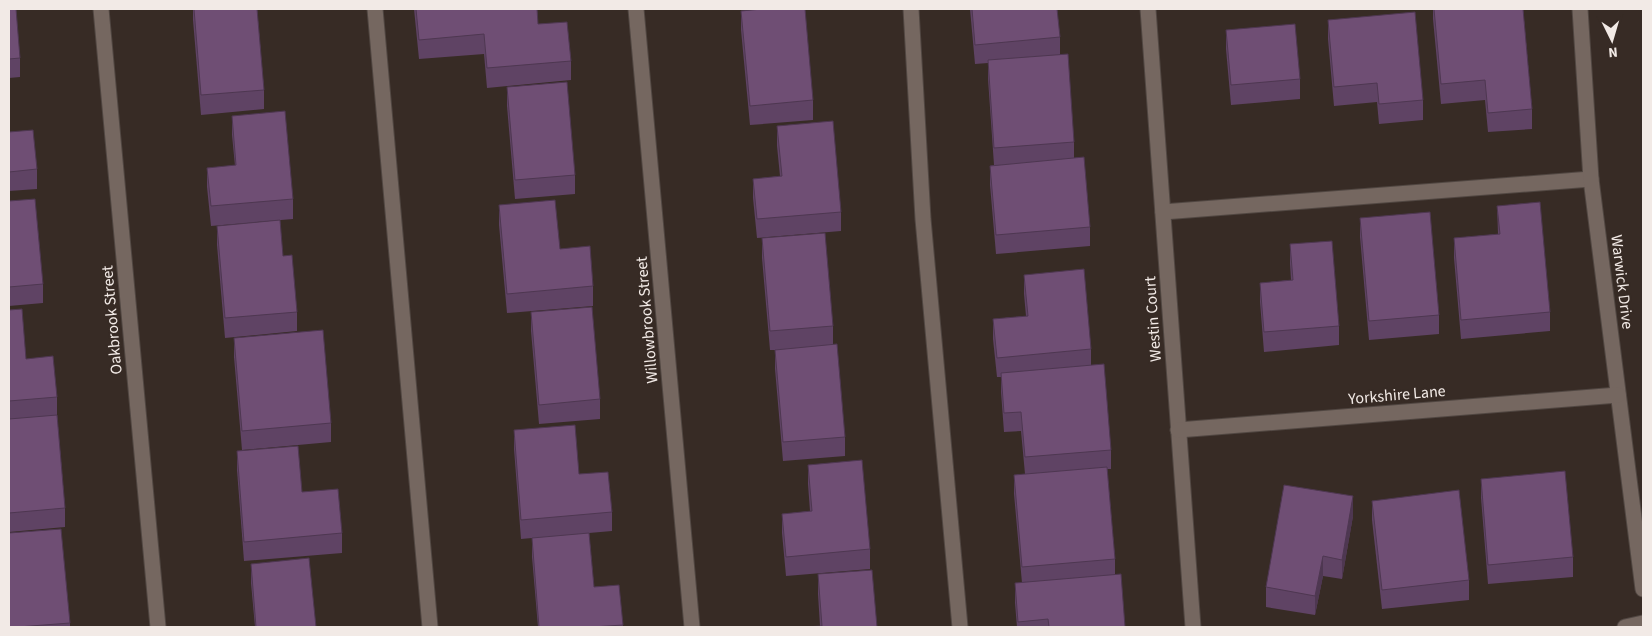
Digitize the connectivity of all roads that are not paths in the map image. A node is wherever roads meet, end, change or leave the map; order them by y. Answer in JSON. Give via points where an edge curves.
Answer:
{"nodes":[{"id":1,"x":101,"y":9,"type":"edge"},
{"id":2,"x":375,"y":9,"type":"edge"},
{"id":3,"x":636,"y":9,"type":"edge"},
{"id":4,"x":911,"y":9,"type":"edge"},
{"id":5,"x":1148,"y":9,"type":"edge"},
{"id":6,"x":1580,"y":9,"type":"edge"},
{"id":7,"x":1591,"y":179,"type":"junction"},
{"id":8,"x":1163,"y":212,"type":"junction"},
{"id":9,"x":1618,"y":395,"type":"junction"},
{"id":10,"x":1178,"y":430,"type":"junction"},
{"id":11,"x":1643,"y":589,"type":"edge"},
{"id":12,"x":1643,"y":623,"type":"edge"},
{"id":13,"x":158,"y":627,"type":"edge"},
{"id":14,"x":430,"y":627,"type":"edge"},
{"id":15,"x":692,"y":627,"type":"edge"},
{"id":16,"x":960,"y":627,"type":"edge"},
{"id":17,"x":1193,"y":627,"type":"edge"},
{"id":18,"x":1625,"y":627,"type":"edge"}],
"edges":[{"from":1,"to":13,"type":"street","name":"Oakbrook Street"},
{"from":2,"to":14,"type":"street"},
{"from":3,"to":15,"type":"street","name":"Willowbrook Street"},
{"from":4,"to":16,"type":"street","via":[[923,219]]},
{"from":5,"to":8,"type":"street","name":"Westin Court"},
{"from":6,"to":7,"type":"street","name":"Warwick Drive"},
{"from":7,"to":8,"type":"street"},
{"from":7,"to":9,"type":"street","name":"Warwick Drive"},
{"from":8,"to":10,"type":"street","name":"Westin Court"},
{"from":9,"to":10,"type":"street","name":"Yorkshire Lane"},
{"from":9,"to":11,"type":"street","name":"Warwick Drive"},
{"from":10,"to":17,"type":"street","name":"Westin Court"},
{"from":12,"to":18,"type":"street"}]}
